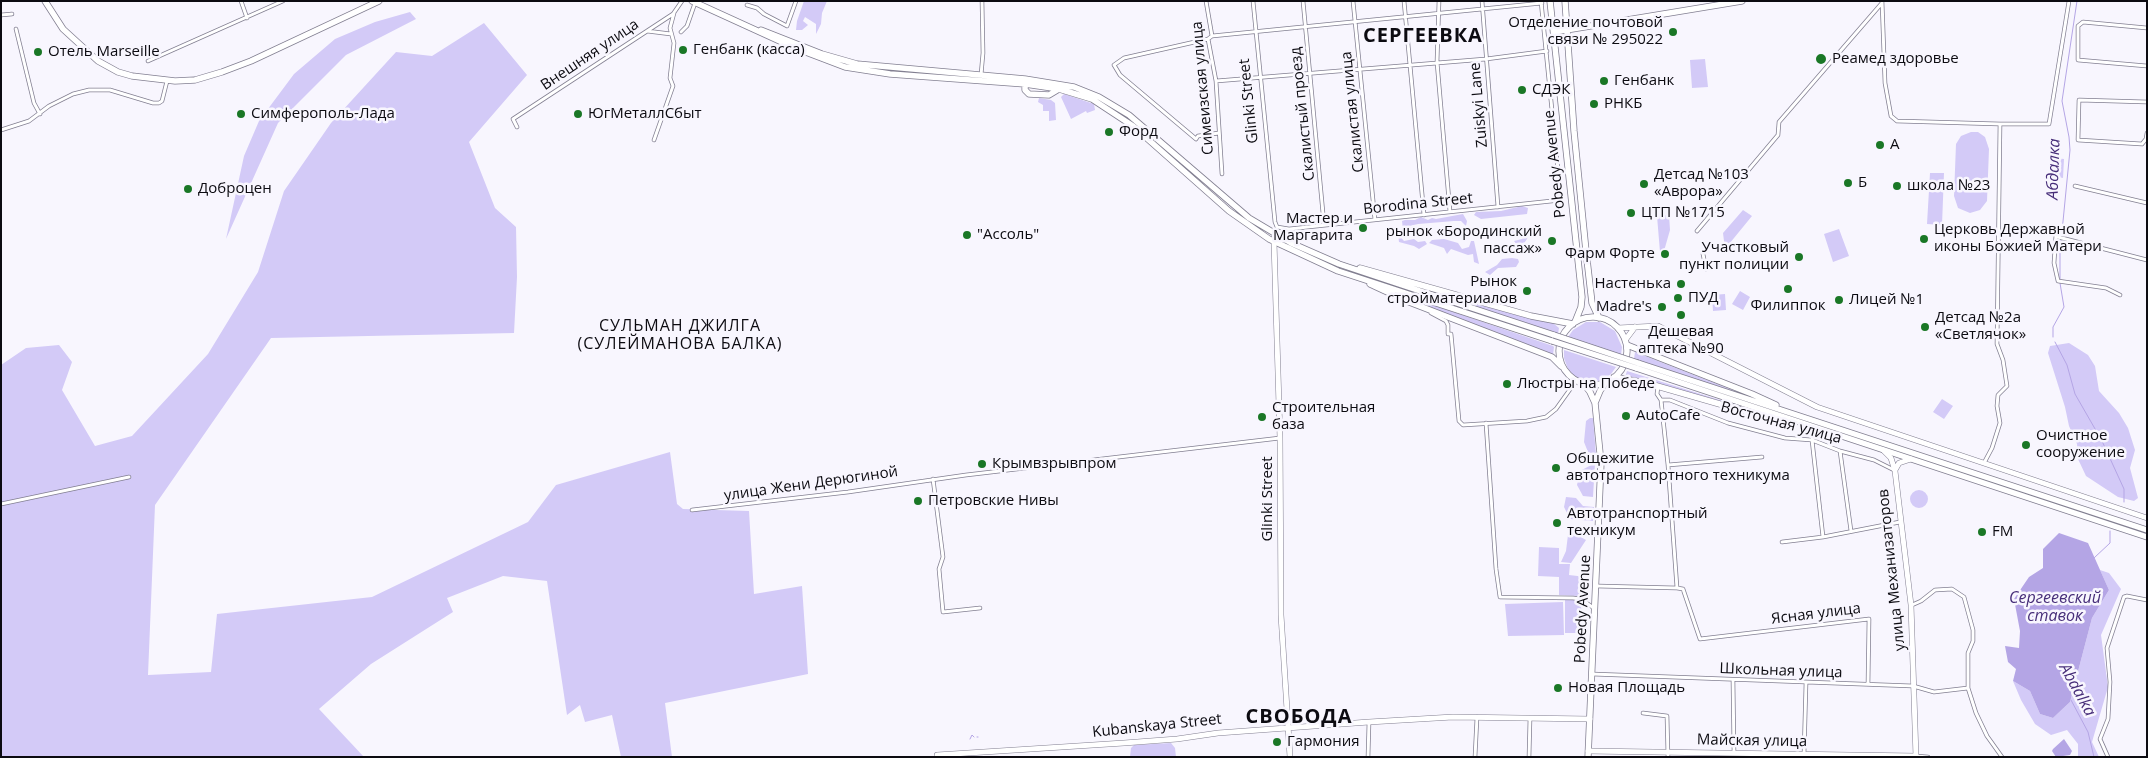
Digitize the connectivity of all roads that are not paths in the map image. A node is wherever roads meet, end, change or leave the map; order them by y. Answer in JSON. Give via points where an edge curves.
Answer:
{"nodes":[{"id":1,"x":45,"y":1,"type":"edge"},
{"id":2,"x":241,"y":1,"type":"edge"},
{"id":3,"x":284,"y":1,"type":"edge"},
{"id":4,"x":379,"y":1,"type":"edge"},
{"id":5,"x":682,"y":1,"type":"edge"},
{"id":6,"x":796,"y":1,"type":"edge"},
{"id":7,"x":982,"y":1,"type":"edge"},
{"id":8,"x":1206,"y":1,"type":"edge"},
{"id":9,"x":1253,"y":1,"type":"edge"},
{"id":10,"x":1303,"y":1,"type":"edge"},
{"id":11,"x":1353,"y":1,"type":"edge"},
{"id":12,"x":1404,"y":1,"type":"edge"},
{"id":13,"x":1439,"y":1,"type":"edge"},
{"id":14,"x":1482,"y":1,"type":"edge"},
{"id":15,"x":1550,"y":1,"type":"edge"},
{"id":16,"x":1565,"y":1,"type":"edge"},
{"id":17,"x":1742,"y":1,"type":"edge"},
{"id":18,"x":2069,"y":1,"type":"edge"},
{"id":19,"x":694,"y":2,"type":"edge"},
{"id":20,"x":1542,"y":2,"type":"edge"},
{"id":21,"x":1882,"y":2,"type":"edge"},
{"id":22,"x":747,"y":5,"type":"dead end"},
{"id":23,"x":1483,"y":9,"type":"junction"},
{"id":24,"x":675,"y":11,"type":"junction"},
{"id":25,"x":1439,"y":12,"type":"junction"},
{"id":26,"x":12,"y":14,"type":"dead end"},
{"id":27,"x":1,"y":16,"type":"edge"},
{"id":28,"x":1405,"y":16,"type":"junction"},
{"id":29,"x":247,"y":18,"type":"junction"},
{"id":30,"x":1355,"y":21,"type":"junction"},
{"id":31,"x":741,"y":24,"type":"junction"},
{"id":32,"x":1305,"y":27,"type":"junction"},
{"id":33,"x":2147,"y":28,"type":"edge"},
{"id":34,"x":16,"y":29,"type":"dead end"},
{"id":35,"x":1567,"y":30,"type":"junction"},
{"id":36,"x":645,"y":31,"type":"junction"},
{"id":37,"x":681,"y":32,"type":"dead end"},
{"id":38,"x":1256,"y":32,"type":"junction"},
{"id":39,"x":1554,"y":32,"type":"junction"},
{"id":40,"x":671,"y":34,"type":"junction"},
{"id":41,"x":1212,"y":36,"type":"junction"},
{"id":42,"x":1208,"y":39,"type":"junction"},
{"id":43,"x":1547,"y":51,"type":"junction"},
{"id":44,"x":1486,"y":59,"type":"junction"},
{"id":45,"x":148,"y":61,"type":"dead end"},
{"id":46,"x":1438,"y":62,"type":"junction"},
{"id":47,"x":1410,"y":65,"type":"junction"},
{"id":48,"x":2147,"y":66,"type":"edge"},
{"id":49,"x":1360,"y":70,"type":"junction"},
{"id":50,"x":1310,"y":74,"type":"junction"},
{"id":51,"x":981,"y":76,"type":"junction"},
{"id":52,"x":1259,"y":77,"type":"junction"},
{"id":53,"x":167,"y":81,"type":"junction"},
{"id":54,"x":1025,"y":81,"type":"junction"},
{"id":55,"x":1216,"y":81,"type":"junction"},
{"id":56,"x":1059,"y":89,"type":"junction"},
{"id":57,"x":2147,"y":102,"type":"edge"},
{"id":58,"x":1562,"y":110,"type":"junction"},
{"id":59,"x":1552,"y":112,"type":"junction"},
{"id":60,"x":40,"y":114,"type":"junction"},
{"id":61,"x":2000,"y":124,"type":"junction"},
{"id":62,"x":517,"y":127,"type":"dead end"},
{"id":63,"x":1,"y":130,"type":"edge"},
{"id":64,"x":2147,"y":133,"type":"edge"},
{"id":65,"x":1219,"y":134,"type":"junction"},
{"id":66,"x":654,"y":140,"type":"dead end"},
{"id":67,"x":1222,"y":174,"type":"dead end"},
{"id":68,"x":2076,"y":186,"type":"dead end"},
{"id":69,"x":2147,"y":203,"type":"edge"},
{"id":70,"x":1498,"y":207,"type":"junction"},
{"id":71,"x":1450,"y":212,"type":"junction"},
{"id":72,"x":1424,"y":215,"type":"junction"},
{"id":73,"x":1375,"y":220,"type":"junction"},
{"id":74,"x":1324,"y":224,"type":"junction"},
{"id":75,"x":1277,"y":227,"type":"joint"},
{"id":76,"x":1697,"y":231,"type":"dead end"},
{"id":77,"x":1274,"y":242,"type":"junction"},
{"id":78,"x":1703,"y":254,"type":"dead end"},
{"id":79,"x":2147,"y":260,"type":"edge"},
{"id":80,"x":1348,"y":267,"type":"junction"},
{"id":81,"x":1706,"y":269,"type":"dead end"},
{"id":82,"x":1366,"y":281,"type":"junction"},
{"id":83,"x":2120,"y":295,"type":"dead end"},
{"id":84,"x":1419,"y":306,"type":"junction"},
{"id":85,"x":1599,"y":318,"type":"junction"},
{"id":86,"x":1574,"y":323,"type":"junction"},
{"id":87,"x":1635,"y":327,"type":"junction"},
{"id":88,"x":1618,"y":328,"type":"junction"},
{"id":89,"x":1553,"y":338,"type":"junction"},
{"id":90,"x":1626,"y":342,"type":"junction"},
{"id":91,"x":1561,"y":366,"type":"junction"},
{"id":92,"x":1637,"y":366,"type":"junction"},
{"id":93,"x":1614,"y":377,"type":"junction"},
{"id":94,"x":1576,"y":381,"type":"junction"},
{"id":95,"x":1606,"y":382,"type":"junction"},
{"id":96,"x":1584,"y":384,"type":"junction"},
{"id":97,"x":1658,"y":386,"type":"junction"},
{"id":98,"x":1661,"y":400,"type":"junction"},
{"id":99,"x":1595,"y":404,"type":"junction"},
{"id":100,"x":1800,"y":417,"type":"junction"},
{"id":101,"x":1791,"y":420,"type":"junction"},
{"id":102,"x":1486,"y":424,"type":"junction"},
{"id":103,"x":1815,"y":427,"type":"junction"},
{"id":104,"x":1280,"y":438,"type":"junction"},
{"id":105,"x":1812,"y":440,"type":"junction"},
{"id":106,"x":1882,"y":449,"type":"junction"},
{"id":107,"x":1840,"y":451,"type":"junction"},
{"id":108,"x":1762,"y":457,"type":"dead end"},
{"id":109,"x":1912,"y":459,"type":"junction"},
{"id":110,"x":1984,"y":463,"type":"junction"},
{"id":111,"x":1668,"y":465,"type":"junction"},
{"id":112,"x":1895,"y":471,"type":"junction"},
{"id":113,"x":129,"y":476,"type":"dead end"},
{"id":114,"x":933,"y":479,"type":"junction"},
{"id":115,"x":1,"y":504,"type":"edge"},
{"id":116,"x":692,"y":510,"type":"dead end"},
{"id":117,"x":2147,"y":518,"type":"edge"},
{"id":118,"x":1900,"y":522,"type":"junction"},
{"id":119,"x":2147,"y":530,"type":"edge"},
{"id":120,"x":1851,"y":531,"type":"junction"},
{"id":121,"x":2147,"y":536,"type":"edge"},
{"id":122,"x":1823,"y":537,"type":"junction"},
{"id":123,"x":1782,"y":542,"type":"dead end"},
{"id":124,"x":1597,"y":586,"type":"junction"},
{"id":125,"x":1677,"y":588,"type":"junction"},
{"id":126,"x":2147,"y":600,"type":"edge"},
{"id":127,"x":1911,"y":605,"type":"junction"},
{"id":128,"x":980,"y":608,"type":"dead end"},
{"id":129,"x":1596,"y":610,"type":"junction"},
{"id":130,"x":1592,"y":674,"type":"junction"},
{"id":131,"x":1733,"y":681,"type":"junction"},
{"id":132,"x":1806,"y":683,"type":"junction"},
{"id":133,"x":1868,"y":684,"type":"junction"},
{"id":134,"x":1913,"y":686,"type":"junction"},
{"id":135,"x":1968,"y":688,"type":"junction"},
{"id":136,"x":1643,"y":713,"type":"dead end"},
{"id":137,"x":1477,"y":717,"type":"junction"},
{"id":138,"x":1530,"y":718,"type":"junction"},
{"id":139,"x":1590,"y":719,"type":"junction"},
{"id":140,"x":1369,"y":722,"type":"junction"},
{"id":141,"x":1288,"y":727,"type":"junction"},
{"id":142,"x":1588,"y":754,"type":"edge"},
{"id":143,"x":1734,"y":754,"type":"junction"},
{"id":144,"x":1668,"y":755,"type":"edge"},
{"id":145,"x":937,"y":756,"type":"edge"},
{"id":146,"x":1804,"y":756,"type":"edge"},
{"id":147,"x":1916,"y":756,"type":"edge"},
{"id":148,"x":1290,"y":757,"type":"edge"},
{"id":149,"x":1368,"y":757,"type":"edge"},
{"id":150,"x":1475,"y":757,"type":"edge"},
{"id":151,"x":1529,"y":757,"type":"edge"},
{"id":152,"x":1928,"y":757,"type":"edge"},
{"id":153,"x":2002,"y":757,"type":"edge"},
{"id":154,"x":2108,"y":757,"type":"edge"}],
"edges":[{"from":1,"to":53,"type":"main road","via":[[64,30],[98,60],[118,72]]},
{"from":2,"to":29,"type":"street"},
{"from":3,"to":29,"type":"street"},
{"from":4,"to":53,"type":"main road","via":[[222,72],[195,80]]},
{"from":5,"to":24,"type":"street","name":"Внешняя улица"},
{"from":6,"to":22,"type":"street","via":[[787,26]]},
{"from":7,"to":51,"type":"street"},
{"from":8,"to":41,"type":"street","name":"Симеизская улица"},
{"from":9,"to":38,"type":"street","name":"Glinki Street"},
{"from":10,"to":32,"type":"street","name":"Скалистый проезд"},
{"from":11,"to":30,"type":"street","name":"Скалистая улица"},
{"from":12,"to":28,"type":"street"},
{"from":13,"to":25,"type":"street"},
{"from":14,"to":23,"type":"street","name":"Zuiskyi Lane"},
{"from":15,"to":39,"type":"main road","name":"Pobedy Avenue"},
{"from":16,"to":35,"type":"main road","name":"Pobedy Avenue"},
{"from":17,"to":35,"type":"main road"},
{"from":18,"to":61,"type":"street","via":[[2049,124]]},
{"from":19,"to":31,"type":"main road"},
{"from":19,"to":37,"type":"street","via":[[687,26]]},
{"from":20,"to":23,"type":"street"},
{"from":20,"to":43,"type":"street"},
{"from":21,"to":61,"type":"street","via":[[1885,83],[1891,116],[1897,121]]},
{"from":21,"to":76,"type":"street","via":[[1779,122],[1778,135]]},
{"from":23,"to":25,"type":"street"},
{"from":23,"to":44,"type":"street","name":"Zuiskyi Lane"},
{"from":24,"to":36,"type":"street","name":"Внешняя улица"},
{"from":24,"to":40,"type":"street","via":[[670,25]]},
{"from":25,"to":28,"type":"street"},
{"from":25,"to":46,"type":"street"},
{"from":26,"to":27,"type":"street"},
{"from":28,"to":30,"type":"street"},
{"from":28,"to":47,"type":"street"},
{"from":29,"to":45,"type":"street"},
{"from":30,"to":32,"type":"street"},
{"from":30,"to":49,"type":"street","name":"Скалистая улица"},
{"from":31,"to":51,"type":"main road","via":[[857,64]]},
{"from":31,"to":54,"type":"main road","via":[[845,67],[890,74]]},
{"from":32,"to":38,"type":"street"},
{"from":32,"to":50,"type":"street","name":"Скалистый проезд"},
{"from":33,"to":48,"type":"street","via":[[2083,22],[2078,26],[2078,61]]},
{"from":34,"to":60,"type":"street","via":[[34,103]]},
{"from":35,"to":39,"type":"main road"},
{"from":35,"to":85,"type":"main road","name":"Pobedy Avenue","via":[[1592,303]]},
{"from":36,"to":40,"type":"street"},
{"from":36,"to":62,"type":"street","name":"Внешняя улица","via":[[513,118]]},
{"from":38,"to":41,"type":"street"},
{"from":38,"to":52,"type":"street","name":"Glinki Street"},
{"from":39,"to":58,"type":"main road","name":"Pobedy Avenue"},
{"from":40,"to":66,"type":"street","via":[[674,43],[670,78],[673,86]]},
{"from":41,"to":42,"type":"street","name":"Симеизская улица"},
{"from":42,"to":55,"type":"street","name":"Симеизская улица"},
{"from":42,"to":65,"type":"street","via":[[1124,58],[1114,66],[1120,75],[1196,139],[1198,136]]},
{"from":43,"to":44,"type":"street"},
{"from":43,"to":59,"type":"street"},
{"from":44,"to":46,"type":"street"},
{"from":44,"to":70,"type":"street","name":"Zuiskyi Lane"},
{"from":46,"to":47,"type":"street"},
{"from":46,"to":71,"type":"street"},
{"from":47,"to":49,"type":"street"},
{"from":47,"to":72,"type":"street"},
{"from":49,"to":50,"type":"street"},
{"from":49,"to":73,"type":"street","name":"Скалистая улица"},
{"from":50,"to":52,"type":"street"},
{"from":50,"to":74,"type":"street","name":"Скалистый проезд"},
{"from":51,"to":54,"type":"main road"},
{"from":52,"to":55,"type":"street"},
{"from":52,"to":75,"type":"street","name":"Glinki Street"},
{"from":53,"to":60,"type":"street","via":[[162,101],[156,104],[110,90],[89,90],[73,94]]},
{"from":54,"to":56,"type":"main road"},
{"from":54,"to":56,"type":"main road","via":[[1029,94],[1049,95]]},
{"from":54,"to":80,"type":"main road","via":[[1074,87],[1100,97],[1142,124],[1263,228]]},
{"from":55,"to":65,"type":"street","name":"Симеизская улица"},
{"from":56,"to":77,"type":"main road","via":[[1092,99],[1118,115],[1229,211]]},
{"from":57,"to":64,"type":"street","via":[[2079,100],[2078,140],[2142,144]]},
{"from":58,"to":59,"type":"street"},
{"from":58,"to":86,"type":"main road","name":"Pobedy Avenue","via":[[1582,297]]},
{"from":59,"to":70,"type":"street","name":"Borodina Street","via":[[1561,200]]},
{"from":60,"to":63,"type":"street"},
{"from":61,"to":110,"type":"street","via":[[1997,344],[2003,360],[2006,386],[1998,395],[2000,423]]},
{"from":65,"to":67,"type":"street","name":"Симеизская улица"},
{"from":68,"to":69,"type":"street"},
{"from":70,"to":71,"type":"street","name":"Borodina Street"},
{"from":71,"to":72,"type":"street","name":"Borodina Street"},
{"from":72,"to":73,"type":"street","name":"Borodina Street"},
{"from":73,"to":74,"type":"street","name":"Borodina Street"},
{"from":74,"to":75,"type":"street","name":"Borodina Street","via":[[1289,229]]},
{"from":77,"to":82,"type":"main road"},
{"from":77,"to":104,"type":"street","name":"Glinki Street"},
{"from":78,"to":81,"type":"street"},
{"from":79,"to":83,"type":"street","via":[[2056,234],[2056,279],[2106,288]]},
{"from":80,"to":86,"type":"main road","via":[[1368,269],[1532,316]]},
{"from":80,"to":89,"type":"main road"},
{"from":82,"to":84,"type":"main road"},
{"from":82,"to":89,"type":"main road"},
{"from":84,"to":91,"type":"main road","via":[[1552,357]]},
{"from":84,"to":102,"type":"street","via":[[1446,321],[1448,334],[1451,334],[1459,421],[1466,425]]},
{"from":85,"to":86,"type":"main road","via":[[1591,317]]},
{"from":85,"to":88,"type":"main road"},
{"from":86,"to":91,"type":"main road","via":[[1561,340],[1558,355]]},
{"from":87,"to":88,"type":"street"},
{"from":87,"to":90,"type":"street"},
{"from":87,"to":110,"type":"street","via":[[1658,326],[1817,407]]},
{"from":88,"to":90,"type":"main road"},
{"from":89,"to":92,"type":"main road","bridge":true},
{"from":90,"to":93,"type":"main road","via":[[1625,362]]},
{"from":90,"to":100,"type":"main road"},
{"from":91,"to":94,"type":"main road"},
{"from":92,"to":100,"type":"main road"},
{"from":92,"to":101,"type":"main road"},
{"from":93,"to":95,"type":"main road"},
{"from":93,"to":97,"type":"main road"},
{"from":94,"to":96,"type":"main road"},
{"from":94,"to":102,"type":"street","via":[[1556,409],[1546,417]]},
{"from":95,"to":96,"type":"main road"},
{"from":95,"to":99,"type":"main road"},
{"from":96,"to":99,"type":"main road","name":"Pobedy Avenue"},
{"from":97,"to":98,"type":"street","via":[[1656,394]]},
{"from":97,"to":101,"type":"main road","via":[[1744,411]]},
{"from":98,"to":105,"type":"street","name":"Восточная улица","via":[[1670,400],[1728,423],[1785,438]]},
{"from":98,"to":111,"type":"street"},
{"from":99,"to":124,"type":"main road","name":"Pobedy Avenue","via":[[1601,463]]},
{"from":100,"to":119,"type":"main road"},
{"from":101,"to":103,"type":"main road"},
{"from":102,"to":129,"type":"street","via":[[1500,597],[1581,599]]},
{"from":103,"to":105,"type":"street"},
{"from":103,"to":106,"type":"main road"},
{"from":104,"to":114,"type":"street","name":"улица Жени Дерюгиной"},
{"from":104,"to":141,"type":"street","name":"Glinki Street","via":[[1281,615]]},
{"from":105,"to":107,"type":"street","name":"Восточная улица"},
{"from":105,"to":122,"type":"street"},
{"from":106,"to":109,"type":"main road"},
{"from":106,"to":112,"type":"street","name":"улица Механизаторов","via":[[1891,458]]},
{"from":107,"to":112,"type":"street","name":"Восточная улица","via":[[1874,460]]},
{"from":107,"to":120,"type":"street"},
{"from":108,"to":111,"type":"street"},
{"from":109,"to":112,"type":"street","name":"улица Механизаторов","via":[[1899,463]]},
{"from":109,"to":121,"type":"main road"},
{"from":110,"to":117,"type":"street"},
{"from":111,"to":125,"type":"street"},
{"from":112,"to":118,"type":"street","name":"улица Механизаторов"},
{"from":113,"to":115,"type":"street"},
{"from":114,"to":116,"type":"street","name":"улица Жени Дерюгиной"},
{"from":114,"to":128,"type":"street","via":[[943,556],[939,569],[942,612]]},
{"from":118,"to":120,"type":"street"},
{"from":118,"to":127,"type":"street","name":"улица Механизаторов"},
{"from":120,"to":122,"type":"street"},
{"from":122,"to":123,"type":"street"},
{"from":124,"to":125,"type":"street"},
{"from":124,"to":129,"type":"main road","name":"Pobedy Avenue"},
{"from":125,"to":133,"type":"street","name":"Ясная улица","via":[[1683,589],[1700,639],[1869,619]]},
{"from":126,"to":154,"type":"street","via":[[2124,597],[2107,648],[2110,682],[2108,719],[2100,739]]},
{"from":127,"to":134,"type":"street","name":"улица Механизаторов"},
{"from":127,"to":135,"type":"street","via":[[1922,602],[1935,590],[1952,589],[1964,597],[1973,630],[1968,653]]},
{"from":129,"to":130,"type":"main road","name":"Pobedy Avenue"},
{"from":130,"to":131,"type":"street","name":"Школьная улица"},
{"from":130,"to":139,"type":"main road","name":"Pobedy Avenue"},
{"from":131,"to":132,"type":"street","name":"Школьная улица"},
{"from":131,"to":143,"type":"street"},
{"from":132,"to":133,"type":"street","name":"Школьная улица"},
{"from":132,"to":146,"type":"street"},
{"from":133,"to":134,"type":"street","name":"Школьная улица"},
{"from":134,"to":135,"type":"street","name":"Школьная улица","via":[[1934,692]]},
{"from":134,"to":147,"type":"street","name":"улица Механизаторов"},
{"from":135,"to":153,"type":"street","via":[[1987,736]]},
{"from":136,"to":144,"type":"street","via":[[1667,716]]},
{"from":137,"to":138,"type":"street","name":"Kubanskaya Street"},
{"from":137,"to":140,"type":"street","name":"Kubanskaya Street"},
{"from":137,"to":150,"type":"street"},
{"from":138,"to":139,"type":"street","name":"Kubanskaya Street"},
{"from":138,"to":151,"type":"street"},
{"from":139,"to":142,"type":"main road","name":"Pobedy Avenue"},
{"from":140,"to":141,"type":"street","name":"Kubanskaya Street"},
{"from":140,"to":149,"type":"street"},
{"from":141,"to":145,"type":"street","name":"Kubanskaya Street"},
{"from":141,"to":148,"type":"street","name":"Glinki Street"},
{"from":142,"to":144,"type":"street","name":"Майская улица"},
{"from":143,"to":144,"type":"street","name":"Майская улица"},
{"from":143,"to":146,"type":"street","name":"Майская улица"},
{"from":146,"to":147,"type":"street","name":"Майская улица"},
{"from":147,"to":152,"type":"street"}]}
